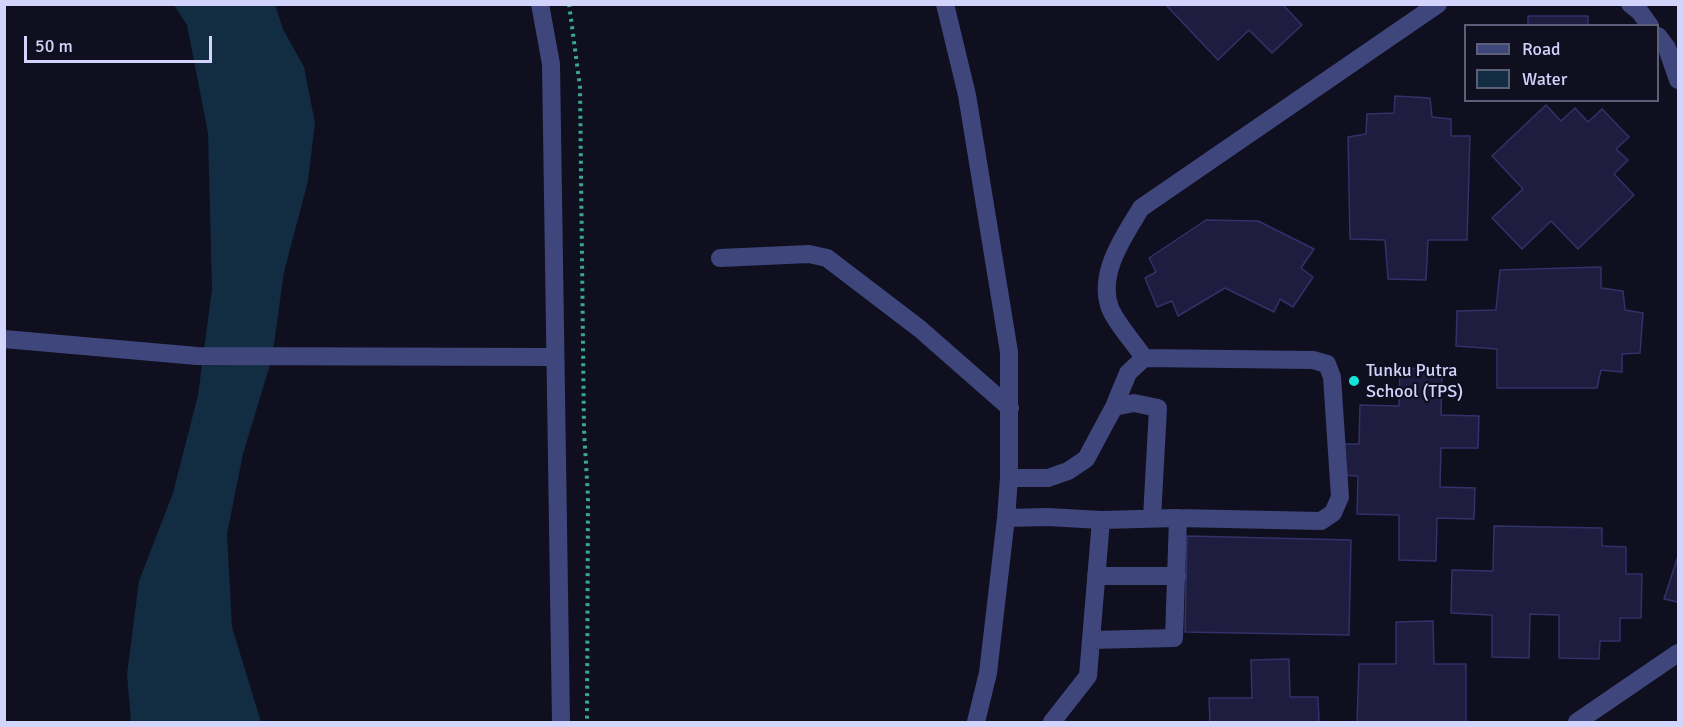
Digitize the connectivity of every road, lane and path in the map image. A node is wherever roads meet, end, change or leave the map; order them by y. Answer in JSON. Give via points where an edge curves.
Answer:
{"nodes":[{"id":1,"x":540,"y":4,"type":"edge"},
{"id":2,"x":569,"y":4,"type":"edge"},
{"id":3,"x":945,"y":4,"type":"edge"},
{"id":4,"x":1438,"y":4,"type":"edge"},
{"id":5,"x":1630,"y":4,"type":"edge"},
{"id":6,"x":1649,"y":24,"type":"edge"},
{"id":7,"x":1659,"y":38,"type":"edge"},
{"id":8,"x":1678,"y":80,"type":"edge"},
{"id":9,"x":720,"y":258,"type":"dead end"},
{"id":10,"x":4,"y":339,"type":"edge"},
{"id":11,"x":554,"y":357,"type":"junction"},
{"id":12,"x":1144,"y":358,"type":"junction"},
{"id":13,"x":1010,"y":408,"type":"junction"},
{"id":14,"x":1114,"y":408,"type":"junction"},
{"id":15,"x":1009,"y":478,"type":"junction"},
{"id":16,"x":1006,"y":518,"type":"junction"},
{"id":17,"x":1152,"y":518,"type":"junction"},
{"id":18,"x":1178,"y":518,"type":"junction"},
{"id":19,"x":1101,"y":520,"type":"junction"},
{"id":20,"x":1096,"y":576,"type":"junction"},
{"id":21,"x":1177,"y":576,"type":"junction"},
{"id":22,"x":1090,"y":640,"type":"junction"},
{"id":23,"x":1678,"y":653,"type":"edge"},
{"id":24,"x":561,"y":723,"type":"edge"},
{"id":25,"x":586,"y":723,"type":"edge"},
{"id":26,"x":976,"y":723,"type":"edge"},
{"id":27,"x":1052,"y":723,"type":"edge"},
{"id":28,"x":1577,"y":723,"type":"edge"}],
"edges":[{"from":1,"to":11,"type":"street","via":[[551,64]]},
{"from":2,"to":25,"type":"path","via":[[580,87],[588,497]]},
{"from":3,"to":13,"type":"street","via":[[967,95],[1009,352]]},
{"from":4,"to":12,"type":"street","via":[[1141,208],[1110,266],[1108,289],[1110,307]]},
{"from":5,"to":6,"type":"street"},
{"from":7,"to":8,"type":"street"},
{"from":9,"to":13,"type":"street","via":[[809,254],[827,258],[920,329]]},
{"from":10,"to":11,"type":"street","via":[[197,356]]},
{"from":11,"to":24,"type":"street"},
{"from":12,"to":14,"type":"street","via":[[1128,373]]},
{"from":12,"to":18,"type":"street","via":[[1313,360],[1327,364],[1332,377],[1340,496],[1333,513],[1321,521]]},
{"from":13,"to":15,"type":"street"},
{"from":14,"to":15,"type":"street","via":[[1086,459],[1068,471],[1048,478]]},
{"from":14,"to":17,"type":"street","via":[[1134,403],[1158,408]]},
{"from":15,"to":16,"type":"street"},
{"from":16,"to":19,"type":"street"},
{"from":16,"to":26,"type":"street","via":[[988,673]]},
{"from":17,"to":18,"type":"street"},
{"from":17,"to":19,"type":"street"},
{"from":18,"to":21,"type":"street"},
{"from":19,"to":20,"type":"street"},
{"from":20,"to":21,"type":"street"},
{"from":20,"to":22,"type":"street"},
{"from":21,"to":22,"type":"street","via":[[1174,638]]},
{"from":22,"to":27,"type":"street","via":[[1088,676]]},
{"from":23,"to":28,"type":"street"}]}
